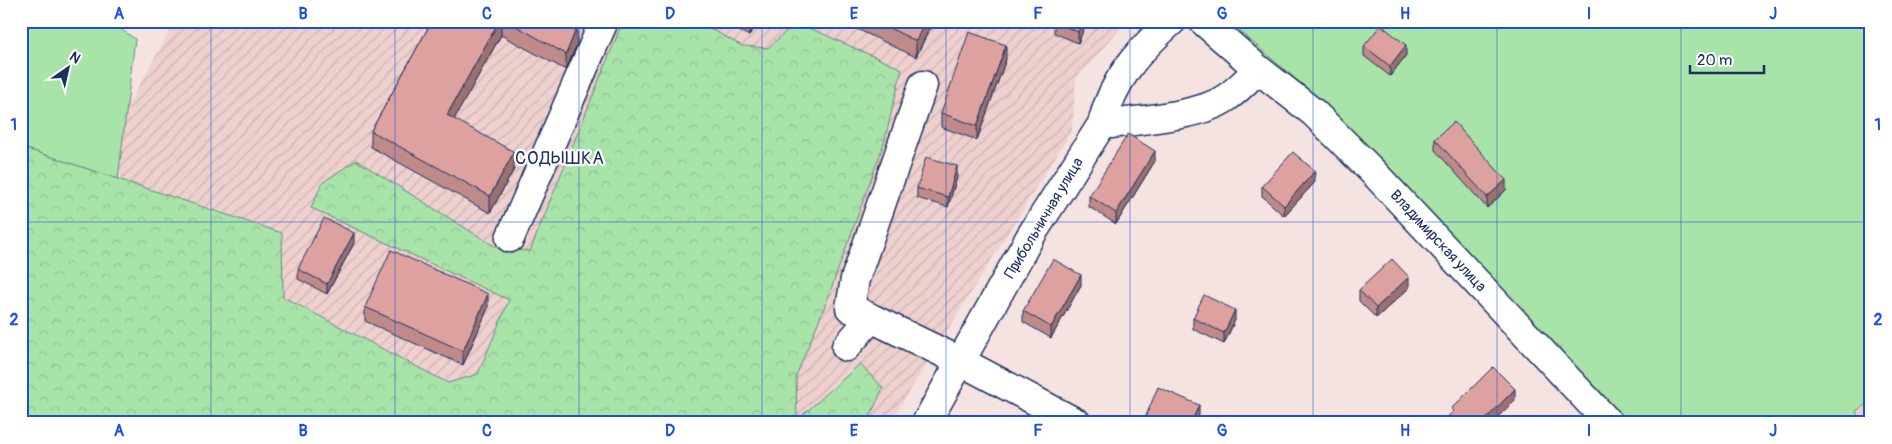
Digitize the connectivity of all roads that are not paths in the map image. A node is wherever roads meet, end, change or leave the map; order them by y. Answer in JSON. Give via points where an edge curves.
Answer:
{"nodes":[{"id":1,"x":604,"y":21,"type":"edge"},
{"id":2,"x":1172,"y":21,"type":"edge"},
{"id":3,"x":1203,"y":21,"type":"edge"},
{"id":4,"x":1258,"y":69,"type":"junction"},
{"id":5,"x":923,"y":85,"type":"dead end"},
{"id":6,"x":1102,"y":124,"type":"junction"},
{"id":7,"x":510,"y":238,"type":"dead end"},
{"id":8,"x":871,"y":318,"type":"junction"},
{"id":9,"x":846,"y":347,"type":"dead end"},
{"id":10,"x":960,"y":361,"type":"junction"},
{"id":11,"x":926,"y":423,"type":"edge"},
{"id":12,"x":1077,"y":423,"type":"edge"},
{"id":13,"x":1608,"y":423,"type":"edge"}],
"edges":[{"from":1,"to":7,"type":"street"},
{"from":2,"to":6,"type":"street","name":"Прибольничная улица","via":[[1127,67],[1107,104]]},
{"from":3,"to":4,"type":"street","name":"Владимирская улица"},
{"from":4,"to":6,"type":"street","via":[[1240,88],[1205,108]]},
{"from":4,"to":13,"type":"street","name":"Владимирская улица","via":[[1314,113],[1375,174]]},
{"from":5,"to":8,"type":"street","via":[[855,279],[850,308]]},
{"from":6,"to":10,"type":"street","name":"Прибольничная улица","via":[[1030,237]]},
{"from":8,"to":9,"type":"street"},
{"from":8,"to":10,"type":"street"},
{"from":10,"to":11,"type":"street","name":"Прибольничная улица"},
{"from":10,"to":12,"type":"street"}]}
